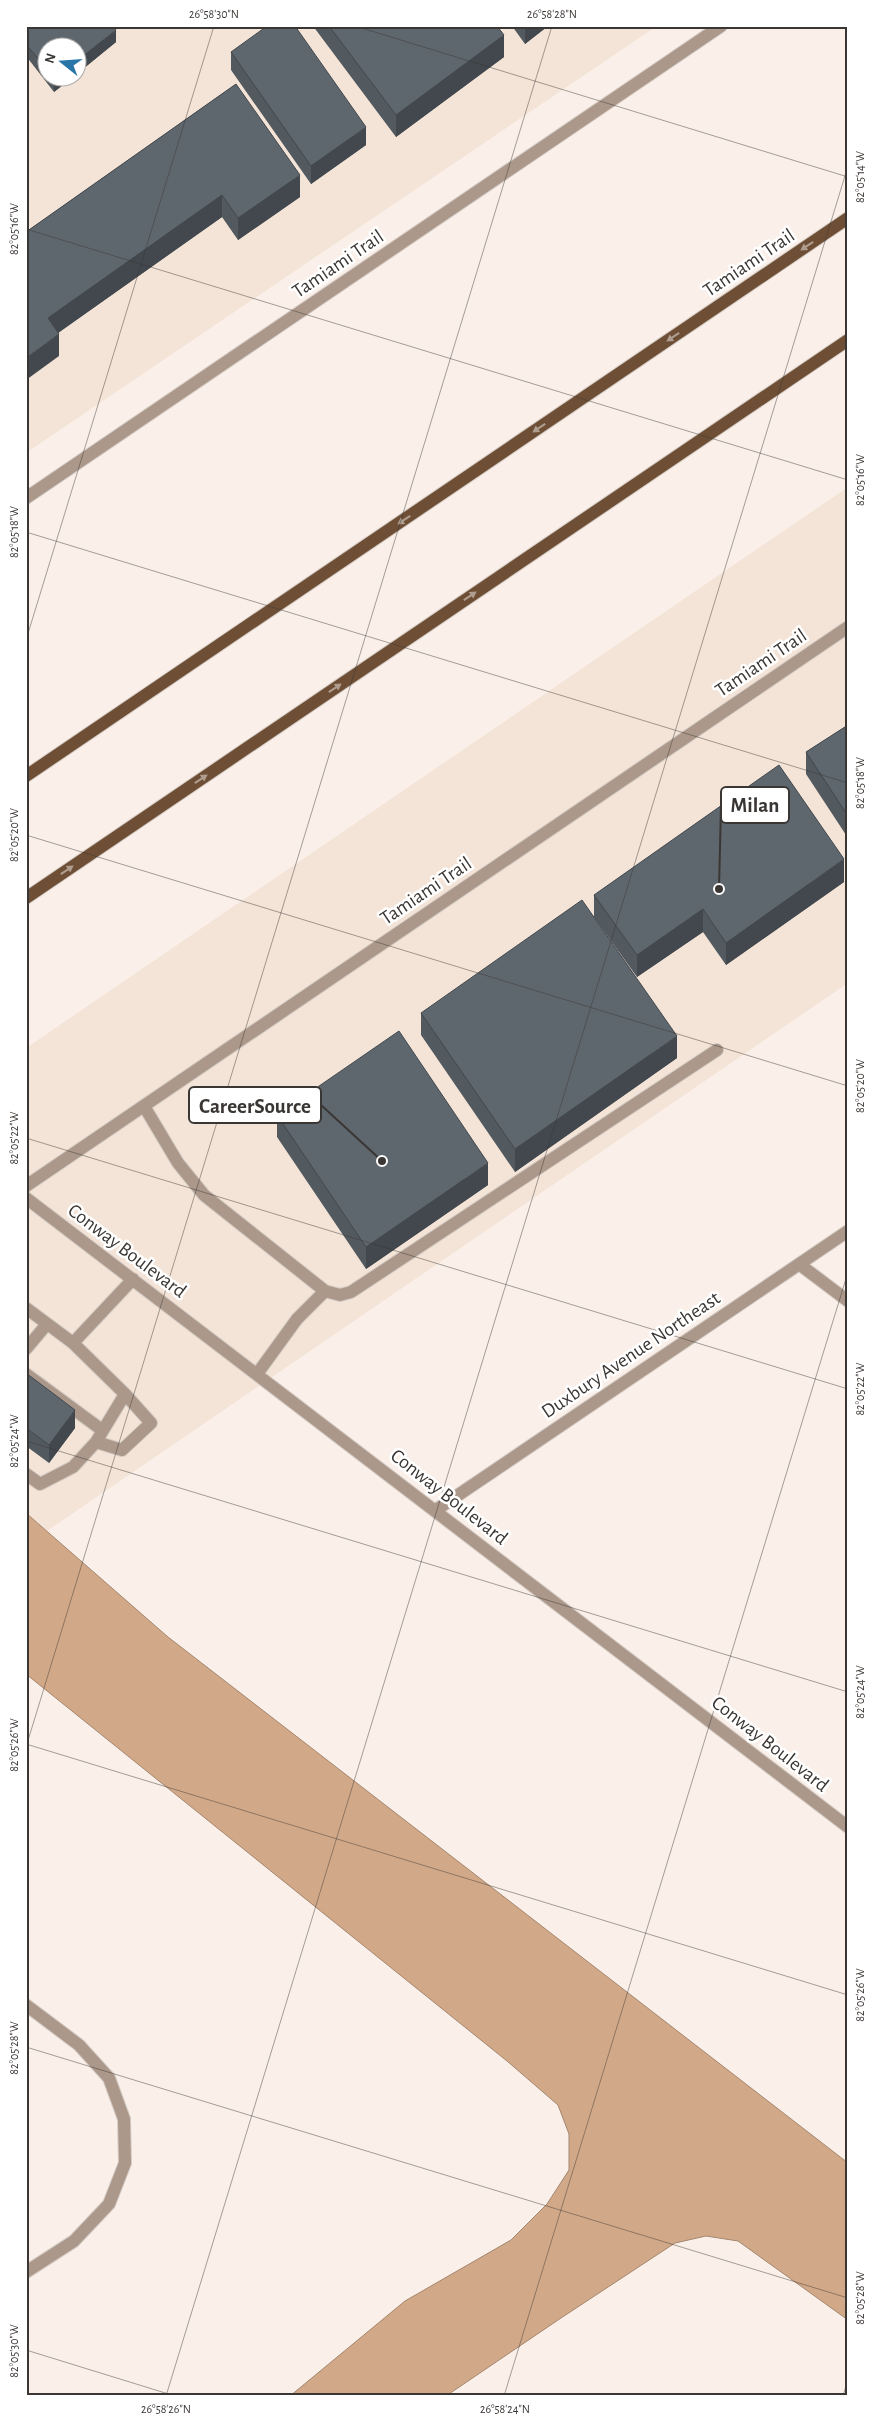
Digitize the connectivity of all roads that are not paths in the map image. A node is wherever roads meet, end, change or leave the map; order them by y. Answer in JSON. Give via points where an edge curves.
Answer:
{"nodes":[{"id":1,"x":721,"y":26,"type":"edge"},
{"id":2,"x":848,"y":218,"type":"edge"},
{"id":3,"x":848,"y":340,"type":"edge"},
{"id":4,"x":26,"y":498,"type":"edge"},
{"id":5,"x":848,"y":627,"type":"edge"},
{"id":6,"x":26,"y":776,"type":"edge"},
{"id":7,"x":26,"y":898,"type":"edge"},
{"id":8,"x":717,"y":1050,"type":"dead end"},
{"id":9,"x":144,"y":1106,"type":"junction"},
{"id":10,"x":26,"y":1186,"type":"edge"},
{"id":11,"x":26,"y":1198,"type":"edge"},
{"id":12,"x":848,"y":1231,"type":"edge"},
{"id":13,"x":799,"y":1264,"type":"junction"},
{"id":14,"x":133,"y":1279,"type":"junction"},
{"id":15,"x":325,"y":1291,"type":"junction"},
{"id":16,"x":848,"y":1302,"type":"edge"},
{"id":17,"x":26,"y":1308,"type":"edge"},
{"id":18,"x":47,"y":1324,"type":"junction"},
{"id":19,"x":73,"y":1343,"type":"junction"},
{"id":20,"x":26,"y":1349,"type":"edge"},
{"id":21,"x":26,"y":1374,"type":"edge"},
{"id":22,"x":257,"y":1374,"type":"junction"},
{"id":23,"x":125,"y":1394,"type":"junction"},
{"id":24,"x":61,"y":1399,"type":"junction"},
{"id":25,"x":50,"y":1409,"type":"edge"},
{"id":26,"x":102,"y":1430,"type":"junction"},
{"id":27,"x":96,"y":1442,"type":"junction"},
{"id":28,"x":26,"y":1474,"type":"edge"},
{"id":29,"x":436,"y":1510,"type":"junction"},
{"id":30,"x":848,"y":1827,"type":"edge"},
{"id":31,"x":26,"y":2005,"type":"edge"},
{"id":32,"x":26,"y":2272,"type":"edge"}],
"edges":[{"from":1,"to":4,"type":"street","name":"Tamiami Trail"},
{"from":2,"to":6,"type":"main road","name":"Tamiami Trail","one_way":true},
{"from":7,"to":3,"type":"main road","one_way":true},
{"from":5,"to":9,"type":"street","name":"Tamiami Trail"},
{"from":8,"to":15,"type":"street","via":[[351,1292],[340,1295]]},
{"from":9,"to":10,"type":"street","name":"Tamiami Trail"},
{"from":9,"to":15,"type":"street","via":[[178,1164],[204,1195]]},
{"from":11,"to":14,"type":"street","name":"Conway Boulevard"},
{"from":12,"to":13,"type":"street","name":"Duxbury Avenue Northeast"},
{"from":13,"to":16,"type":"street"},
{"from":13,"to":29,"type":"street","name":"Duxbury Avenue Northeast"},
{"from":14,"to":19,"type":"street"},
{"from":14,"to":22,"type":"street","name":"Conway Boulevard"},
{"from":15,"to":22,"type":"street","via":[[297,1319]]},
{"from":17,"to":18,"type":"street"},
{"from":18,"to":19,"type":"street"},
{"from":18,"to":20,"type":"street"},
{"from":19,"to":23,"type":"street"},
{"from":21,"to":24,"type":"street"},
{"from":22,"to":29,"type":"street","name":"Conway Boulevard"},
{"from":23,"to":26,"type":"street"},
{"from":23,"to":27,"type":"street","via":[[151,1423],[122,1450]]},
{"from":24,"to":25,"type":"street"},
{"from":24,"to":26,"type":"street"},
{"from":26,"to":27,"type":"street"},
{"from":27,"to":28,"type":"street","via":[[73,1467],[40,1484]]},
{"from":29,"to":30,"type":"street","name":"Conway Boulevard"},
{"from":31,"to":32,"type":"street","via":[[80,2046],[108,2078],[124,2119],[124,2163],[109,2204],[74,2241]]}]}
